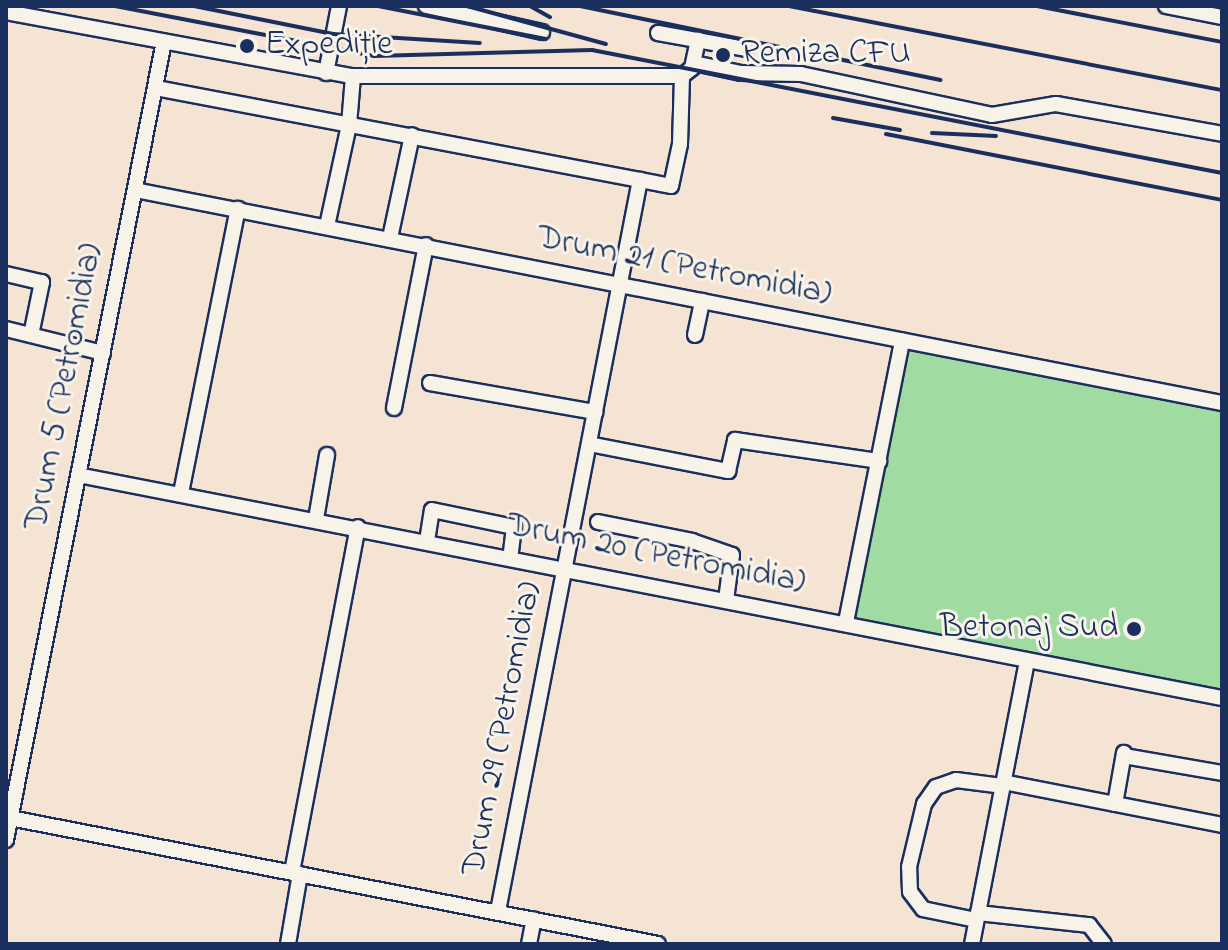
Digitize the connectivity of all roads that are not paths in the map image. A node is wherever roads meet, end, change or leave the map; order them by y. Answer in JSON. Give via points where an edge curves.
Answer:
{"nodes":[{"id":1,"x":339,"y":6,"type":"edge"},
{"id":2,"x":426,"y":6,"type":"edge"},
{"id":3,"x":1166,"y":6,"type":"edge"},
{"id":4,"x":6,"y":12,"type":"edge"},
{"id":5,"x":1222,"y":17,"type":"edge"},
{"id":6,"x":542,"y":32,"type":"dead end"},
{"id":7,"x":658,"y":33,"type":"dead end"},
{"id":8,"x":698,"y":40,"type":"junction"},
{"id":9,"x":164,"y":41,"type":"junction"},
{"id":10,"x":746,"y":49,"type":"dead end"},
{"id":11,"x":694,"y":63,"type":"junction"},
{"id":12,"x":326,"y":73,"type":"junction"},
{"id":13,"x":353,"y":76,"type":"junction"},
{"id":14,"x":682,"y":76,"type":"junction"},
{"id":15,"x":156,"y":88,"type":"junction"},
{"id":16,"x":349,"y":125,"type":"junction"},
{"id":17,"x":1222,"y":134,"type":"edge"},
{"id":18,"x":412,"y":135,"type":"junction"},
{"id":19,"x":640,"y":180,"type":"junction"},
{"id":20,"x":135,"y":190,"type":"junction"},
{"id":21,"x":238,"y":209,"type":"junction"},
{"id":22,"x":327,"y":226,"type":"junction"},
{"id":23,"x":390,"y":238,"type":"junction"},
{"id":24,"x":426,"y":245,"type":"junction"},
{"id":25,"x":6,"y":274,"type":"edge"},
{"id":26,"x":619,"y":284,"type":"junction"},
{"id":27,"x":702,"y":301,"type":"junction"},
{"id":28,"x":6,"y":329,"type":"edge"},
{"id":29,"x":31,"y":335,"type":"junction"},
{"id":30,"x":695,"y":335,"type":"dead end"},
{"id":31,"x":902,"y":341,"type":"junction"},
{"id":32,"x":103,"y":353,"type":"junction"},
{"id":33,"x":430,"y":383,"type":"dead end"},
{"id":34,"x":1222,"y":403,"type":"edge"},
{"id":35,"x":394,"y":408,"type":"dead end"},
{"id":36,"x":595,"y":412,"type":"junction"},
{"id":37,"x":589,"y":444,"type":"junction"},
{"id":38,"x":327,"y":455,"type":"dead end"},
{"id":39,"x":879,"y":461,"type":"junction"},
{"id":40,"x":78,"y":475,"type":"junction"},
{"id":41,"x":181,"y":493,"type":"junction"},
{"id":42,"x":316,"y":519,"type":"junction"},
{"id":43,"x":598,"y":522,"type":"dead end"},
{"id":44,"x":358,"y":527,"type":"junction"},
{"id":45,"x":427,"y":541,"type":"junction"},
{"id":46,"x":510,"y":558,"type":"junction"},
{"id":47,"x":565,"y":569,"type":"junction"},
{"id":48,"x":726,"y":600,"type":"junction"},
{"id":49,"x":846,"y":622,"type":"junction"},
{"id":50,"x":1027,"y":661,"type":"junction"},
{"id":51,"x":1222,"y":698,"type":"edge"},
{"id":52,"x":1222,"y":773,"type":"edge"},
{"id":53,"x":1002,"y":784,"type":"junction"},
{"id":54,"x":1115,"y":804,"type":"junction"},
{"id":55,"x":10,"y":818,"type":"junction"},
{"id":56,"x":1222,"y":825,"type":"edge"},
{"id":57,"x":6,"y":840,"type":"edge"},
{"id":58,"x":296,"y":873,"type":"junction"},
{"id":59,"x":498,"y":911,"type":"junction"},
{"id":60,"x":977,"y":916,"type":"junction"},
{"id":61,"x":534,"y":919,"type":"junction"},
{"id":62,"x":288,"y":944,"type":"edge"},
{"id":63,"x":529,"y":944,"type":"edge"},
{"id":64,"x":658,"y":944,"type":"edge"},
{"id":65,"x":972,"y":944,"type":"edge"},
{"id":66,"x":1104,"y":944,"type":"edge"}],
"edges":[{"from":1,"to":12,"type":"lane"},
{"from":2,"to":6,"type":"lane"},
{"from":3,"to":5,"type":"lane"},
{"from":4,"to":9,"type":"lane"},
{"from":7,"to":8,"type":"lane"},
{"from":8,"to":10,"type":"lane"},
{"from":8,"to":11,"type":"lane"},
{"from":9,"to":12,"type":"lane"},
{"from":9,"to":15,"type":"lane","name":"Drum 5 (Petromidia)"},
{"from":11,"to":14,"type":"lane"},
{"from":11,"to":17,"type":"lane","via":[[741,73],[801,74],[992,115],[1056,104]]},
{"from":12,"to":13,"type":"lane"},
{"from":13,"to":14,"type":"lane"},
{"from":13,"to":16,"type":"lane"},
{"from":14,"to":19,"type":"lane","via":[[680,144],[671,186]]},
{"from":15,"to":16,"type":"lane"},
{"from":15,"to":20,"type":"lane","name":"Drum 5 (Petromidia)"},
{"from":16,"to":18,"type":"lane"},
{"from":16,"to":22,"type":"lane"},
{"from":18,"to":19,"type":"lane"},
{"from":18,"to":23,"type":"lane"},
{"from":19,"to":26,"type":"lane","name":"Drum 29 (Petromidia)"},
{"from":20,"to":21,"type":"lane","name":"Drum 21 (Petromidia)"},
{"from":20,"to":32,"type":"lane","name":"Drum 5 (Petromidia)"},
{"from":21,"to":22,"type":"lane","name":"Drum 21 (Petromidia)"},
{"from":21,"to":41,"type":"lane"},
{"from":22,"to":23,"type":"lane","name":"Drum 21 (Petromidia)"},
{"from":23,"to":24,"type":"lane","name":"Drum 21 (Petromidia)"},
{"from":24,"to":26,"type":"lane","name":"Drum 21 (Petromidia)"},
{"from":24,"to":35,"type":"lane"},
{"from":25,"to":29,"type":"lane","via":[[42,282]]},
{"from":26,"to":27,"type":"lane","name":"Drum 21 (Petromidia)"},
{"from":26,"to":36,"type":"lane","name":"Drum 29 (Petromidia)"},
{"from":27,"to":30,"type":"lane"},
{"from":27,"to":31,"type":"lane","name":"Drum 21 (Petromidia)"},
{"from":28,"to":29,"type":"lane"},
{"from":29,"to":32,"type":"lane"},
{"from":31,"to":34,"type":"lane","name":"Drum 21 (Petromidia)"},
{"from":31,"to":39,"type":"lane"},
{"from":32,"to":40,"type":"lane","name":"Drum 5 (Petromidia)"},
{"from":33,"to":36,"type":"lane"},
{"from":36,"to":37,"type":"lane","name":"Drum 29 (Petromidia)"},
{"from":37,"to":39,"type":"lane","via":[[728,471],[735,440]]},
{"from":37,"to":47,"type":"lane","name":"Drum 29 (Petromidia)"},
{"from":38,"to":42,"type":"lane"},
{"from":39,"to":49,"type":"lane"},
{"from":40,"to":41,"type":"lane","name":"Drum 20 (Petromidia)"},
{"from":40,"to":55,"type":"lane","name":"Drum 5 (Petromidia)"},
{"from":41,"to":42,"type":"lane","name":"Drum 20 (Petromidia)"},
{"from":42,"to":44,"type":"lane","name":"Drum 20 (Petromidia)"},
{"from":43,"to":48,"type":"lane","via":[[692,541],[732,555]]},
{"from":44,"to":45,"type":"lane","name":"Drum 20 (Petromidia)"},
{"from":44,"to":58,"type":"lane"},
{"from":45,"to":46,"type":"lane","name":"Drum 20 (Petromidia)"},
{"from":45,"to":46,"type":"lane","via":[[432,510],[514,527]]},
{"from":46,"to":47,"type":"lane","name":"Drum 20 (Petromidia)"},
{"from":47,"to":48,"type":"lane","name":"Drum 20 (Petromidia)"},
{"from":47,"to":59,"type":"lane","name":"Drum 29 (Petromidia)"},
{"from":48,"to":49,"type":"lane","name":"Drum 20 (Petromidia)"},
{"from":49,"to":50,"type":"lane","name":"Drum 20 (Petromidia)"},
{"from":50,"to":51,"type":"lane","name":"Drum 20 (Petromidia)"},
{"from":50,"to":53,"type":"lane"},
{"from":52,"to":54,"type":"lane","via":[[1124,754]]},
{"from":53,"to":54,"type":"lane"},
{"from":53,"to":60,"type":"lane"},
{"from":53,"to":60,"type":"lane","via":[[956,780],[936,787],[924,804],[909,867],[910,892],[923,909]]},
{"from":54,"to":56,"type":"lane"},
{"from":55,"to":57,"type":"lane","name":"Drum 5 (Petromidia)"},
{"from":55,"to":58,"type":"lane"},
{"from":58,"to":59,"type":"lane"},
{"from":58,"to":62,"type":"lane"},
{"from":59,"to":61,"type":"lane"},
{"from":60,"to":65,"type":"lane"},
{"from":60,"to":66,"type":"lane","via":[[1089,925]]},
{"from":61,"to":63,"type":"lane"},
{"from":61,"to":64,"type":"lane"}]}
